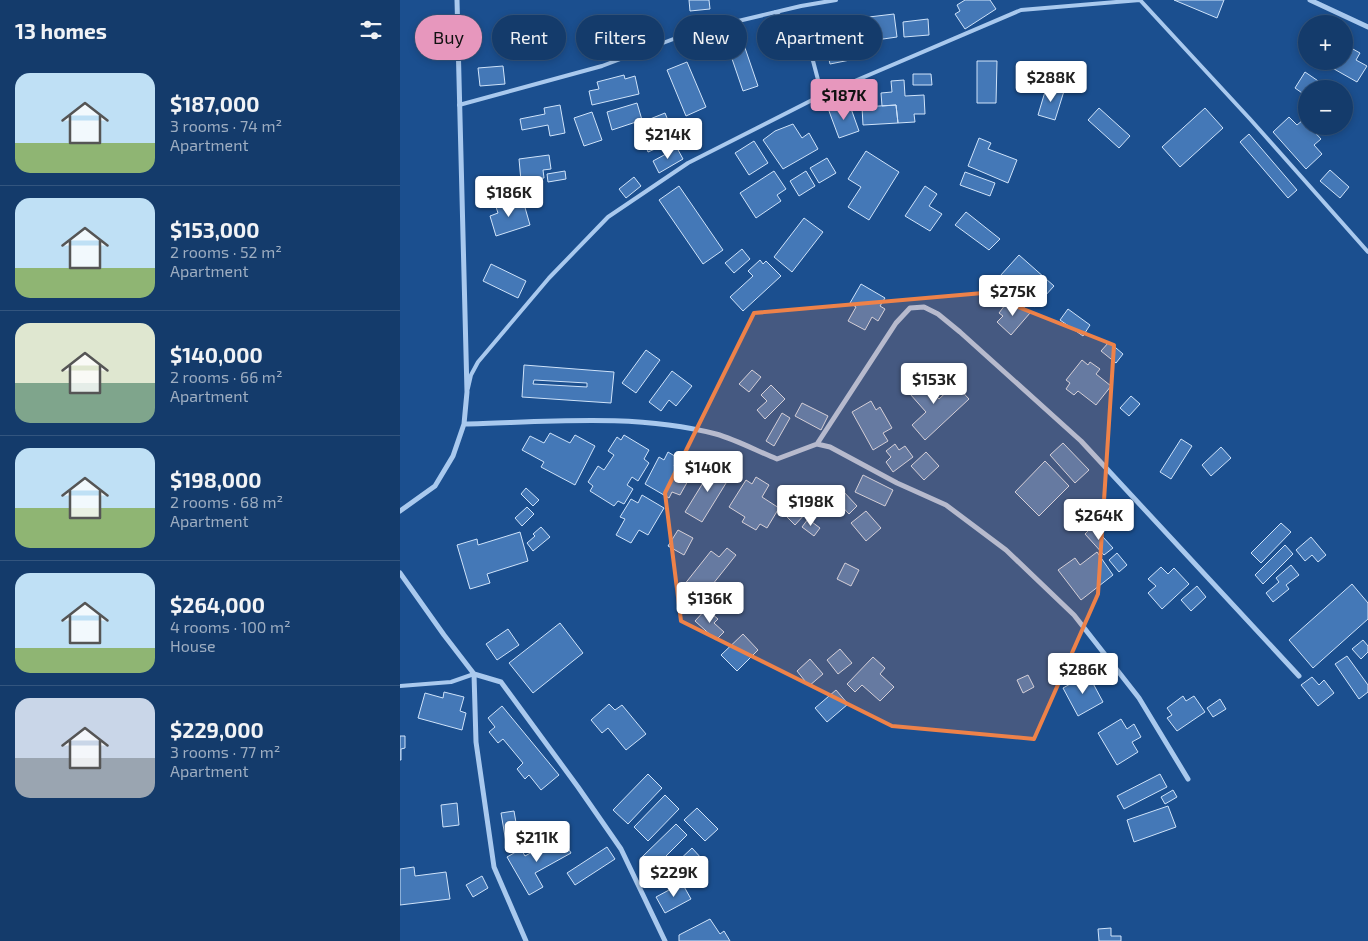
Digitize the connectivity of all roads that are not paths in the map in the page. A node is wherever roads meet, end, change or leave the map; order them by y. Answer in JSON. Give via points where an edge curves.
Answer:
{"nodes":[{"id":1,"x":836,"y":0,"type":"edge"},
{"id":2,"x":1310,"y":0,"type":"edge"},
{"id":3,"x":459,"y":1,"type":"edge"},
{"id":4,"x":775,"y":12,"type":"junction"},
{"id":5,"x":1368,"y":27,"type":"edge"},
{"id":6,"x":822,"y":95,"type":"junction"},
{"id":7,"x":459,"y":105,"type":"junction"},
{"id":8,"x":1368,"y":252,"type":"edge"},
{"id":9,"x":467,"y":392,"type":"junction"},
{"id":10,"x":464,"y":424,"type":"junction"},
{"id":11,"x":817,"y":444,"type":"junction"},
{"id":12,"x":400,"y":511,"type":"edge"},
{"id":13,"x":400,"y":573,"type":"edge"},
{"id":14,"x":474,"y":674,"type":"junction"},
{"id":15,"x":1299,"y":676,"type":"dead end"},
{"id":16,"x":400,"y":686,"type":"edge"},
{"id":17,"x":1188,"y":779,"type":"dead end"},
{"id":18,"x":526,"y":941,"type":"edge"},
{"id":19,"x":665,"y":941,"type":"edge"}],
"edges":[{"from":1,"to":4,"type":"lane"},
{"from":2,"to":5,"type":"street"},
{"from":3,"to":7,"type":"street"},
{"from":4,"to":6,"type":"lane","via":[[807,38]]},
{"from":4,"to":7,"type":"lane","via":[[692,32],[602,66]]},
{"from":6,"to":8,"type":"lane","via":[[1021,10],[1140,0]]},
{"from":6,"to":9,"type":"lane","via":[[688,163],[608,217],[549,278],[478,362]]},
{"from":7,"to":9,"type":"street"},
{"from":9,"to":10,"type":"street"},
{"from":10,"to":11,"type":"street","via":[[596,421],[682,427],[718,434],[777,458]]},
{"from":10,"to":12,"type":"street","via":[[453,456],[435,486]]},
{"from":11,"to":15,"type":"street","via":[[896,323],[910,308],[924,307],[960,332],[1081,441]]},
{"from":11,"to":17,"type":"street","via":[[830,447],[946,505],[1006,550],[1074,616],[1139,698]]},
{"from":13,"to":14,"type":"street"},
{"from":14,"to":16,"type":"lane","via":[[451,682]]},
{"from":14,"to":18,"type":"street","via":[[476,742],[494,867]]},
{"from":14,"to":19,"type":"street","via":[[501,682],[578,787],[620,849]]}]}
